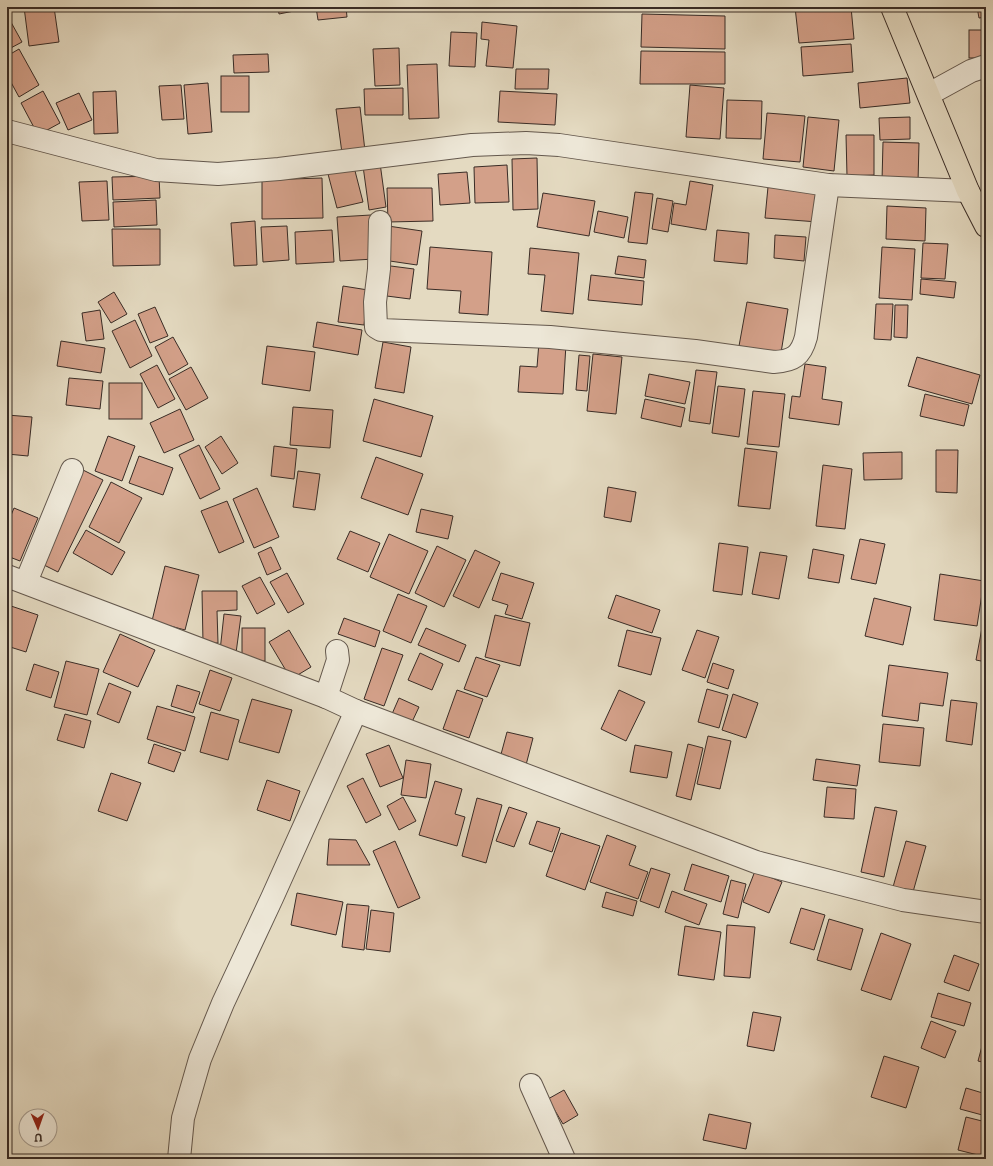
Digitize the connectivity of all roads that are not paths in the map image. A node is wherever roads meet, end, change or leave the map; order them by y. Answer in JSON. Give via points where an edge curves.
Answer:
{"nodes":[{"id":1,"x":892,"y":7,"type":"edge"},
{"id":2,"x":986,"y":66,"type":"edge"},
{"id":3,"x":929,"y":94,"type":"junction"},
{"id":4,"x":7,"y":131,"type":"edge"},
{"id":5,"x":828,"y":185,"type":"junction"},
{"id":6,"x":968,"y":191,"type":"junction"},
{"id":7,"x":380,"y":222,"type":"dead end"},
{"id":8,"x":986,"y":226,"type":"edge"},
{"id":9,"x":72,"y":470,"type":"dead end"},
{"id":10,"x":16,"y":579,"type":"edge"},
{"id":11,"x":337,"y":651,"type":"dead end"},
{"id":12,"x":326,"y":696,"type":"junction"},
{"id":13,"x":356,"y":711,"type":"junction"},
{"id":14,"x":986,"y":912,"type":"edge"},
{"id":15,"x":531,"y":1086,"type":"dead end"},
{"id":16,"x":179,"y":1159,"type":"edge"},
{"id":17,"x":564,"y":1159,"type":"edge"}],
"edges":[{"from":1,"to":3,"type":"main road"},
{"from":2,"to":3,"type":"street","via":[[971,71]]},
{"from":3,"to":6,"type":"main road"},
{"from":4,"to":5,"type":"street","via":[[156,170],[173,172],[218,174],[279,169],[472,145],[526,143],[558,145]]},
{"from":5,"to":6,"type":"street"},
{"from":5,"to":7,"type":"street","via":[[803,348],[795,357],[774,362],[695,351],[550,337],[381,330],[376,327],[375,302]]},
{"from":6,"to":8,"type":"main road"},
{"from":9,"to":10,"type":"street"},
{"from":10,"to":12,"type":"street"},
{"from":11,"to":12,"type":"street","via":[[338,660]]},
{"from":12,"to":13,"type":"street"},
{"from":13,"to":14,"type":"street","via":[[756,862],[902,900]]},
{"from":13,"to":16,"type":"street","via":[[200,1059],[183,1118]]},
{"from":15,"to":17,"type":"street"}]}
